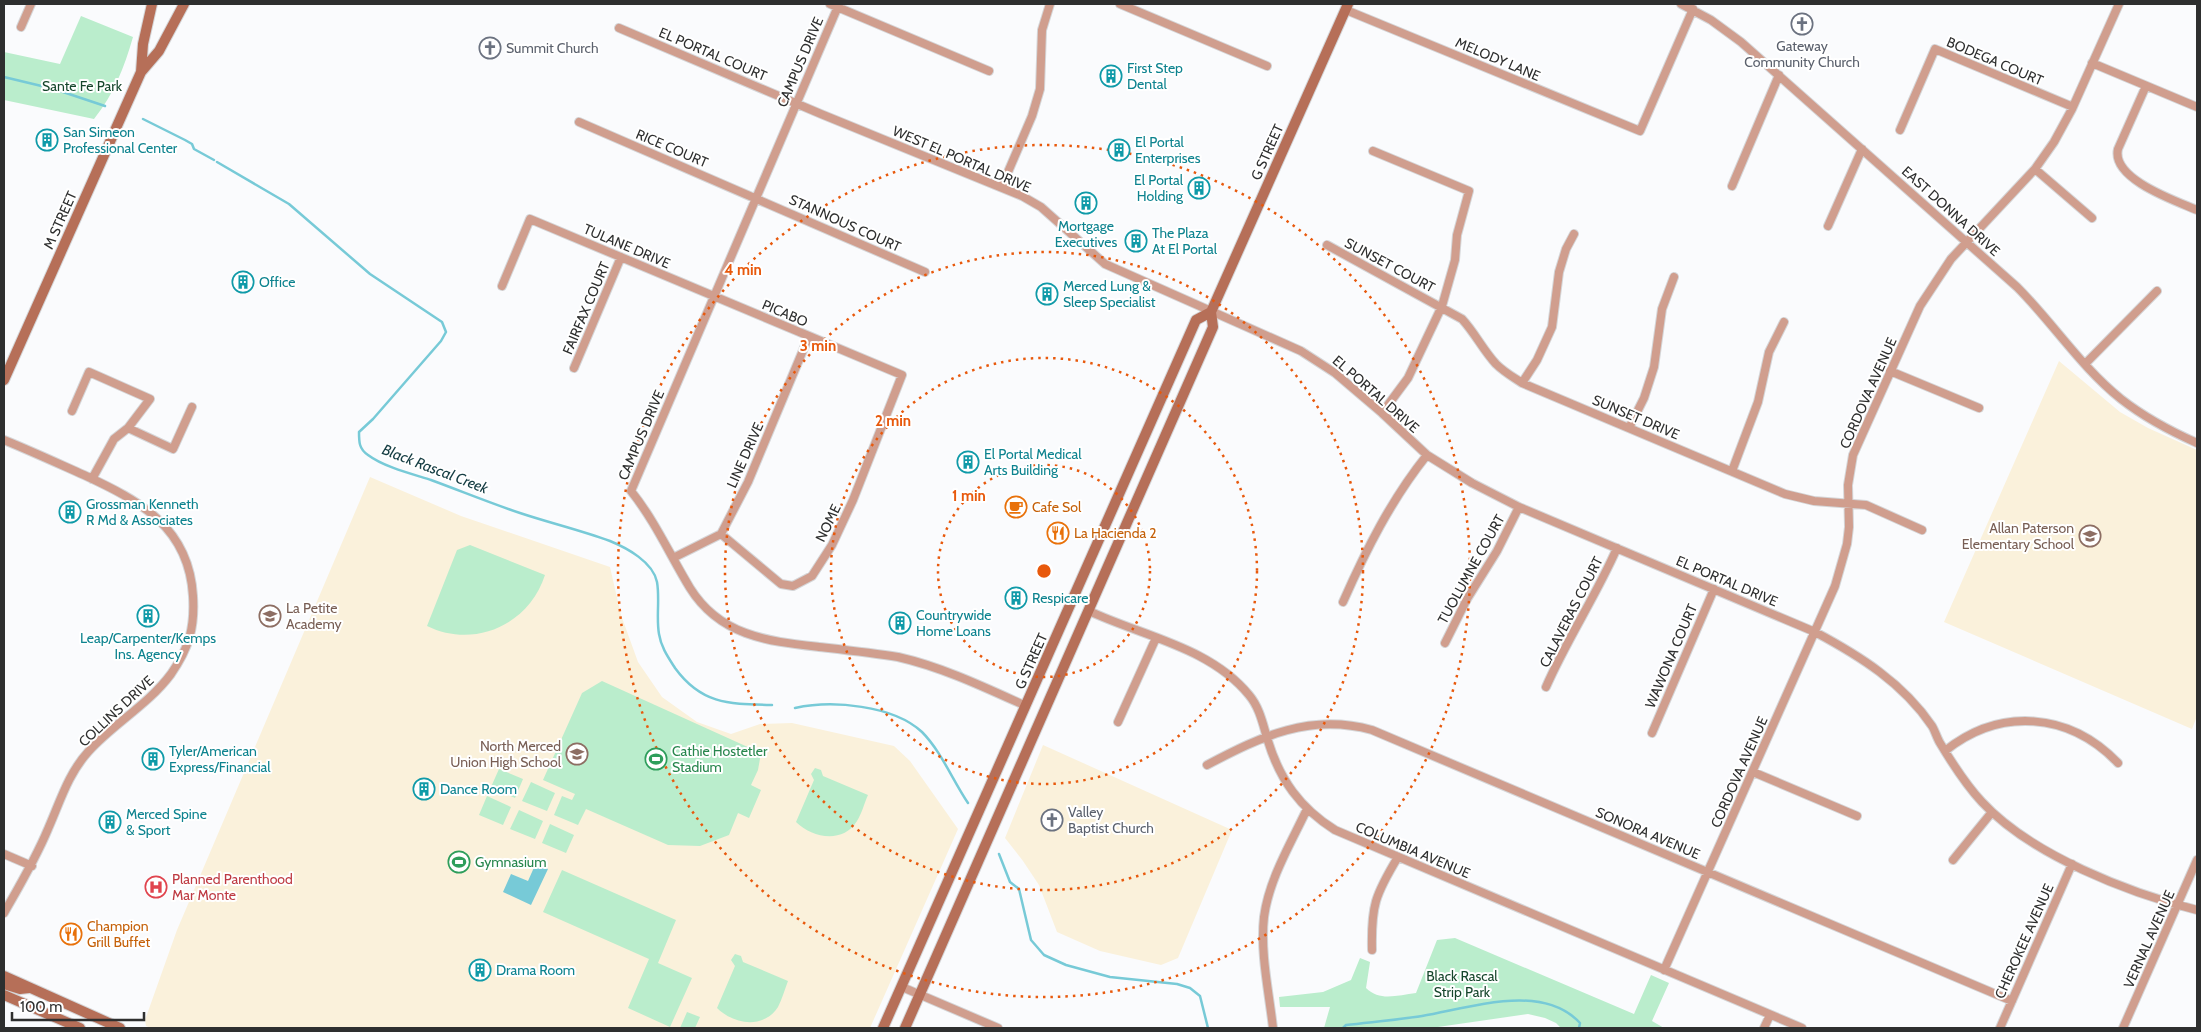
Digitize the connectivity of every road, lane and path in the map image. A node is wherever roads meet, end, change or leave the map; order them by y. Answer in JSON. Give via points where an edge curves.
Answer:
{"nodes":[{"id":1,"x":31,"y":4,"type":"edge"},
{"id":2,"x":152,"y":4,"type":"edge"},
{"id":3,"x":184,"y":4,"type":"edge"},
{"id":4,"x":1050,"y":4,"type":"edge"},
{"id":5,"x":1120,"y":4,"type":"edge"},
{"id":6,"x":1681,"y":4,"type":"edge"},
{"id":7,"x":2119,"y":4,"type":"edge"},
{"id":8,"x":835,"y":5,"type":"edge"},
{"id":9,"x":1347,"y":7,"type":"edge"},
{"id":10,"x":1693,"y":9,"type":"junction"},
{"id":11,"x":21,"y":27,"type":"dead end"},
{"id":12,"x":619,"y":28,"type":"dead end"},
{"id":13,"x":2092,"y":63,"type":"junction"},
{"id":14,"x":1267,"y":66,"type":"dead end"},
{"id":15,"x":989,"y":71,"type":"dead end"},
{"id":16,"x":141,"y":72,"type":"junction"},
{"id":17,"x":1779,"y":75,"type":"junction"},
{"id":18,"x":2146,"y":86,"type":"junction"},
{"id":19,"x":796,"y":104,"type":"junction"},
{"id":20,"x":2073,"y":107,"type":"junction"},
{"id":21,"x":2197,"y":107,"type":"edge"},
{"id":22,"x":579,"y":122,"type":"dead end"},
{"id":23,"x":1900,"y":130,"type":"dead end"},
{"id":24,"x":1862,"y":149,"type":"junction"},
{"id":25,"x":1373,"y":151,"type":"dead end"},
{"id":26,"x":2035,"y":169,"type":"junction"},
{"id":27,"x":1002,"y":186,"type":"junction"},
{"id":28,"x":1732,"y":186,"type":"dead end"},
{"id":29,"x":756,"y":197,"type":"junction"},
{"id":30,"x":2197,"y":210,"type":"edge"},
{"id":31,"x":2092,"y":218,"type":"dead end"},
{"id":32,"x":1828,"y":226,"type":"dead end"},
{"id":33,"x":1574,"y":234,"type":"dead end"},
{"id":34,"x":1966,"y":241,"type":"junction"},
{"id":35,"x":1327,"y":245,"type":"dead end"},
{"id":36,"x":621,"y":257,"type":"junction"},
{"id":37,"x":925,"y":272,"type":"dead end"},
{"id":38,"x":1674,"y":277,"type":"dead end"},
{"id":39,"x":502,"y":286,"type":"dead end"},
{"id":40,"x":2157,"y":291,"type":"dead end"},
{"id":41,"x":713,"y":297,"type":"junction"},
{"id":42,"x":1442,"y":306,"type":"junction"},
{"id":43,"x":1211,"y":312,"type":"junction"},
{"id":44,"x":1784,"y":322,"type":"dead end"},
{"id":45,"x":809,"y":336,"type":"junction"},
{"id":46,"x":2085,"y":364,"type":"junction"},
{"id":47,"x":574,"y":368,"type":"dead end"},
{"id":48,"x":1890,"y":371,"type":"junction"},
{"id":49,"x":902,"y":375,"type":"joint"},
{"id":50,"x":4,"y":380,"type":"edge"},
{"id":51,"x":1522,"y":383,"type":"junction"},
{"id":52,"x":192,"y":408,"type":"dead end"},
{"id":53,"x":1979,"y":408,"type":"dead end"},
{"id":54,"x":72,"y":411,"type":"dead end"},
{"id":55,"x":1382,"y":412,"type":"junction"},
{"id":56,"x":128,"y":428,"type":"junction"},
{"id":57,"x":1629,"y":428,"type":"junction"},
{"id":58,"x":4,"y":440,"type":"edge"},
{"id":59,"x":2197,"y":443,"type":"edge"},
{"id":60,"x":1427,"y":455,"type":"junction"},
{"id":61,"x":1732,"y":471,"type":"junction"},
{"id":62,"x":92,"y":479,"type":"junction"},
{"id":63,"x":1849,"y":502,"type":"junction"},
{"id":64,"x":1519,"y":507,"type":"junction"},
{"id":65,"x":1922,"y":530,"type":"dead end"},
{"id":66,"x":721,"y":534,"type":"junction"},
{"id":67,"x":1617,"y":548,"type":"junction"},
{"id":68,"x":673,"y":558,"type":"junction"},
{"id":69,"x":1714,"y":589,"type":"junction"},
{"id":70,"x":1343,"y":602,"type":"dead end"},
{"id":71,"x":1089,"y":611,"type":"junction"},
{"id":72,"x":1815,"y":632,"type":"junction"},
{"id":73,"x":1156,"y":638,"type":"junction"},
{"id":74,"x":1446,"y":643,"type":"dead end"},
{"id":75,"x":1546,"y":687,"type":"dead end"},
{"id":76,"x":1026,"y":706,"type":"junction"},
{"id":77,"x":1118,"y":722,"type":"dead end"},
{"id":78,"x":1652,"y":733,"type":"dead end"},
{"id":79,"x":1267,"y":736,"type":"junction"},
{"id":80,"x":1945,"y":751,"type":"junction"},
{"id":81,"x":2118,"y":763,"type":"dead end"},
{"id":82,"x":1207,"y":765,"type":"dead end"},
{"id":83,"x":1753,"y":772,"type":"junction"},
{"id":84,"x":1307,"y":810,"type":"junction"},
{"id":85,"x":1992,"y":812,"type":"junction"},
{"id":86,"x":1857,"y":816,"type":"dead end"},
{"id":87,"x":4,"y":854,"type":"edge"},
{"id":88,"x":1398,"y":857,"type":"junction"},
{"id":89,"x":1952,"y":860,"type":"dead end"},
{"id":90,"x":2197,"y":860,"type":"edge"},
{"id":91,"x":2072,"y":864,"type":"junction"},
{"id":92,"x":32,"y":866,"type":"junction"},
{"id":93,"x":1708,"y":872,"type":"junction"},
{"id":94,"x":2178,"y":905,"type":"junction"},
{"id":95,"x":2197,"y":910,"type":"edge"},
{"id":96,"x":4,"y":913,"type":"edge"},
{"id":97,"x":1372,"y":950,"type":"dead end"},
{"id":98,"x":1664,"y":970,"type":"junction"},
{"id":99,"x":4,"y":976,"type":"edge"},
{"id":100,"x":4,"y":984,"type":"edge"},
{"id":101,"x":902,"y":986,"type":"junction"},
{"id":102,"x":33,"y":988,"type":"junction"},
{"id":103,"x":920,"y":994,"type":"junction"},
{"id":104,"x":4,"y":995,"type":"edge"},
{"id":105,"x":2012,"y":1000,"type":"junction"},
{"id":106,"x":1770,"y":1015,"type":"junction"},
{"id":107,"x":80,"y":1028,"type":"edge"},
{"id":108,"x":120,"y":1028,"type":"edge"},
{"id":109,"x":883,"y":1028,"type":"edge"},
{"id":110,"x":905,"y":1028,"type":"edge"},
{"id":111,"x":998,"y":1028,"type":"edge"},
{"id":112,"x":1273,"y":1028,"type":"edge"},
{"id":113,"x":1764,"y":1028,"type":"edge"},
{"id":114,"x":1802,"y":1028,"type":"edge"},
{"id":115,"x":2000,"y":1028,"type":"edge"},
{"id":116,"x":2123,"y":1028,"type":"edge"}],
"edges":[{"from":1,"to":11,"type":"street"},
{"from":2,"to":16,"type":"street","name":"M STREET"},
{"from":3,"to":16,"type":"street","name":"M STREET","via":[[159,51]]},
{"from":4,"to":27,"type":"street","via":[[1042,30],[1040,89]]},
{"from":5,"to":14,"type":"street"},
{"from":6,"to":10,"type":"street","name":"EAST DONNA DRIVE"},
{"from":7,"to":13,"type":"street","name":"CORDOVA AVENUE"},
{"from":8,"to":15,"type":"street"},
{"from":8,"to":19,"type":"street","name":"CAMPUS DRIVE"},
{"from":9,"to":10,"type":"street","name":"MELODY LANE","via":[[1640,131]]},
{"from":9,"to":43,"type":"street","name":"G STREET"},
{"from":10,"to":17,"type":"street","name":"EAST DONNA DRIVE","via":[[1742,42]]},
{"from":12,"to":19,"type":"street","name":"EL PORTAL COURT"},
{"from":13,"to":18,"type":"street"},
{"from":13,"to":20,"type":"street","name":"CORDOVA AVENUE"},
{"from":16,"to":50,"type":"street","name":"M STREET"},
{"from":17,"to":24,"type":"street","name":"EAST DONNA DRIVE"},
{"from":17,"to":28,"type":"street"},
{"from":18,"to":21,"type":"street"},
{"from":18,"to":30,"type":"street","via":[[2118,149],[2120,165],[2154,192]]},
{"from":19,"to":27,"type":"street","name":"WEST EL PORTAL DRIVE"},
{"from":19,"to":29,"type":"street","name":"CAMPUS DRIVE"},
{"from":20,"to":23,"type":"street","name":"BODEGA COURT","via":[[1935,48]]},
{"from":20,"to":26,"type":"street","name":"CORDOVA AVENUE"},
{"from":22,"to":29,"type":"street","name":"RICE COURT"},
{"from":24,"to":32,"type":"street"},
{"from":24,"to":34,"type":"street","name":"EAST DONNA DRIVE"},
{"from":25,"to":42,"type":"street","via":[[1469,191]]},
{"from":26,"to":31,"type":"street"},
{"from":26,"to":34,"type":"street","name":"CORDOVA AVENUE"},
{"from":27,"to":43,"type":"street","name":"WEST EL PORTAL DRIVE","via":[[1041,207],[1105,264]]},
{"from":29,"to":37,"type":"street","name":"STANNOUS COURT"},
{"from":29,"to":41,"type":"street","name":"CAMPUS DRIVE"},
{"from":33,"to":51,"type":"street","via":[[1559,272],[1552,328]]},
{"from":34,"to":46,"type":"street","name":"EAST DONNA DRIVE","via":[[2031,301]]},
{"from":34,"to":48,"type":"street","name":"CORDOVA AVENUE","via":[[1934,282]]},
{"from":35,"to":42,"type":"street","name":"SUNSET COURT"},
{"from":36,"to":39,"type":"street","name":"TULANE DRIVE","via":[[530,219]]},
{"from":36,"to":41,"type":"street","name":"TULANE DRIVE"},
{"from":36,"to":47,"type":"street","name":"FAIRFAX COURT"},
{"from":38,"to":57,"type":"street","via":[[1662,309],[1654,367],[1644,398]]},
{"from":40,"to":46,"type":"street"},
{"from":41,"to":45,"type":"street","name":"PICABO"},
{"from":41,"to":68,"type":"street","name":"CAMPUS DRIVE","via":[[631,491]]},
{"from":42,"to":51,"type":"street","name":"SUNSET DRIVE","via":[[1462,319],[1495,363]]},
{"from":42,"to":55,"type":"street","via":[[1408,378]]},
{"from":43,"to":55,"type":"street","name":"EL PORTAL DRIVE","via":[[1320,362]]},
{"from":43,"to":71,"type":"street","name":"G STREET","via":[[1213,327]]},
{"from":43,"to":76,"type":"street","name":"G STREET","via":[[1196,320]]},
{"from":44,"to":61,"type":"street","via":[[1769,352],[1758,402]]},
{"from":45,"to":49,"type":"street","name":"PICABO"},
{"from":45,"to":66,"type":"street","name":"LINE DRIVE","via":[[748,482]]},
{"from":46,"to":59,"type":"street","name":"EAST DONNA DRIVE","via":[[2142,414]]},
{"from":48,"to":53,"type":"street"},
{"from":48,"to":63,"type":"street","name":"CORDOVA AVENUE","via":[[1853,455]]},
{"from":49,"to":66,"type":"street","name":"NOME","via":[[853,500],[832,545],[812,576],[793,586],[781,584]]},
{"from":51,"to":57,"type":"street","name":"SUNSET DRIVE"},
{"from":52,"to":56,"type":"street","via":[[173,449]]},
{"from":54,"to":56,"type":"street","via":[[89,372],[150,399]]},
{"from":55,"to":60,"type":"street","name":"EL PORTAL DRIVE"},
{"from":56,"to":62,"type":"street","via":[[114,439]]},
{"from":57,"to":61,"type":"street","name":"SUNSET DRIVE"},
{"from":58,"to":62,"type":"street","name":"COLLINS DRIVE"},
{"from":60,"to":64,"type":"street","name":"EL PORTAL DRIVE"},
{"from":60,"to":70,"type":"street","via":[[1388,510]]},
{"from":61,"to":63,"type":"street","name":"SUNSET DRIVE","via":[[1799,498],[1828,503]]},
{"from":62,"to":92,"type":"street","name":"COLLINS DRIVE","via":[[124,494],[170,531],[187,561],[194,620],[189,642],[164,684],[88,752],[71,776]]},
{"from":63,"to":65,"type":"street","name":"SUNSET DRIVE","via":[[1866,505]]},
{"from":63,"to":72,"type":"street","name":"CORDOVA AVENUE","via":[[1844,559]]},
{"from":64,"to":67,"type":"street","name":"EL PORTAL DRIVE"},
{"from":64,"to":74,"type":"street","name":"TUOLUMNE COURT"},
{"from":66,"to":68,"type":"street"},
{"from":67,"to":69,"type":"street","name":"EL PORTAL DRIVE"},
{"from":67,"to":75,"type":"street","name":"CALAVERAS COURT"},
{"from":68,"to":76,"type":"street","name":"CAMPUS DRIVE","via":[[704,605],[728,625],[756,638],[916,661]]},
{"from":69,"to":72,"type":"street","name":"EL PORTAL DRIVE"},
{"from":69,"to":78,"type":"street","name":"WAWONA COURT"},
{"from":71,"to":73,"type":"street","name":"COLUMBIA AVENUE"},
{"from":71,"to":103,"type":"street","name":"G STREET"},
{"from":72,"to":80,"type":"street","name":"EL PORTAL DRIVE","via":[[1866,661],[1897,685],[1933,728]]},
{"from":72,"to":83,"type":"street","name":"CORDOVA AVENUE"},
{"from":73,"to":77,"type":"street"},
{"from":73,"to":79,"type":"street","name":"COLUMBIA AVENUE","via":[[1208,661],[1236,680],[1250,696]]},
{"from":76,"to":101,"type":"street","name":"G STREET"},
{"from":79,"to":82,"type":"street","name":"SONORA AVENUE"},
{"from":79,"to":84,"type":"street","name":"COLUMBIA AVENUE","via":[[1282,776]]},
{"from":79,"to":93,"type":"street","name":"SONORA AVENUE","via":[[1320,723],[1372,730]]},
{"from":80,"to":81,"type":"street","via":[[1962,738],[1984,728],[2032,720],[2056,724],[2079,733],[2095,742]]},
{"from":80,"to":85,"type":"street","name":"EL PORTAL DRIVE"},
{"from":83,"to":86,"type":"street"},
{"from":83,"to":93,"type":"street","name":"CORDOVA AVENUE"},
{"from":84,"to":88,"type":"street","name":"COLUMBIA AVENUE","via":[[1335,830]]},
{"from":84,"to":112,"type":"street","via":[[1275,877],[1264,915],[1263,935]]},
{"from":85,"to":89,"type":"street"},
{"from":85,"to":91,"type":"street","name":"EL PORTAL DRIVE","via":[[2027,838]]},
{"from":87,"to":92,"type":"street"},
{"from":88,"to":97,"type":"street","via":[[1379,888],[1372,923]]},
{"from":88,"to":98,"type":"street","name":"COLUMBIA AVENUE"},
{"from":90,"to":94,"type":"street","name":"VERNAL AVENUE"},
{"from":91,"to":94,"type":"street","name":"EL PORTAL DRIVE","via":[[2130,890]]},
{"from":91,"to":105,"type":"street","name":"CHEROKEE AVENUE"},
{"from":92,"to":96,"type":"street","name":"COLLINS DRIVE"},
{"from":93,"to":98,"type":"street","name":"CORDOVA AVENUE"},
{"from":93,"to":105,"type":"street","name":"SONORA AVENUE"},
{"from":94,"to":95,"type":"street","name":"EL PORTAL DRIVE"},
{"from":94,"to":116,"type":"street","name":"VERNAL AVENUE"},
{"from":98,"to":106,"type":"street","name":"COLUMBIA AVENUE"},
{"from":99,"to":102,"type":"street"},
{"from":100,"to":102,"type":"street","via":[[20,989]]},
{"from":101,"to":103,"type":"street"},
{"from":101,"to":109,"type":"street","name":"G STREET"},
{"from":102,"to":108,"type":"street"},
{"from":103,"to":110,"type":"street","name":"G STREET"},
{"from":103,"to":111,"type":"street"},
{"from":104,"to":107,"type":"street"},
{"from":105,"to":115,"type":"street","name":"CHEROKEE AVENUE"},
{"from":106,"to":113,"type":"street"},
{"from":106,"to":114,"type":"street","name":"COLUMBIA AVENUE"}]}
